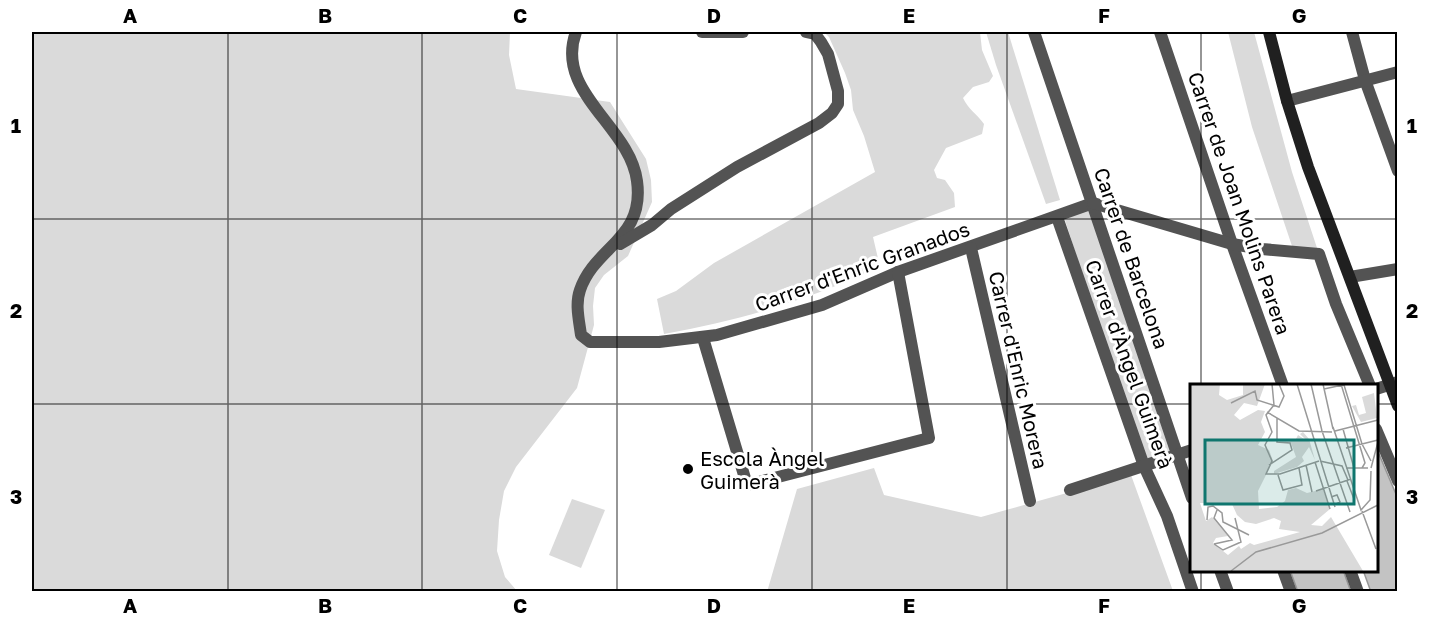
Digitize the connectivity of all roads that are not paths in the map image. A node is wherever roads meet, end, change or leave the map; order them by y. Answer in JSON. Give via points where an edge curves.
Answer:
{"nodes":[{"id":1,"x":576,"y":32,"type":"edge"},
{"id":2,"x":702,"y":32,"type":"edge"},
{"id":3,"x":743,"y":32,"type":"edge"},
{"id":4,"x":806,"y":32,"type":"edge"},
{"id":5,"x":1034,"y":32,"type":"edge"},
{"id":6,"x":1160,"y":32,"type":"edge"},
{"id":7,"x":1269,"y":32,"type":"edge"},
{"id":8,"x":1352,"y":32,"type":"edge"},
{"id":9,"x":1398,"y":72,"type":"edge"},
{"id":10,"x":1365,"y":80,"type":"junction"},
{"id":11,"x":1287,"y":101,"type":"junction"},
{"id":12,"x":1398,"y":171,"type":"edge"},
{"id":13,"x":638,"y":202,"type":"junction"},
{"id":14,"x":1093,"y":203,"type":"junction"},
{"id":15,"x":671,"y":209,"type":"junction"},
{"id":16,"x":1057,"y":217,"type":"junction"},
{"id":17,"x":1232,"y":244,"type":"junction"},
{"id":18,"x":970,"y":248,"type":"junction"},
{"id":19,"x":611,"y":249,"type":"junction"},
{"id":20,"x":1398,"y":268,"type":"edge"},
{"id":21,"x":898,"y":272,"type":"junction"},
{"id":22,"x":1350,"y":277,"type":"junction"},
{"id":23,"x":703,"y":338,"type":"junction"},
{"id":24,"x":1282,"y":384,"type":"edge"},
{"id":25,"x":1369,"y":384,"type":"edge"},
{"id":26,"x":1394,"y":384,"type":"edge"},
{"id":27,"x":1378,"y":389,"type":"edge"},
{"id":28,"x":1398,"y":406,"type":"edge"},
{"id":29,"x":1378,"y":431,"type":"edge"},
{"id":30,"x":1190,"y":451,"type":"edge"},
{"id":31,"x":1179,"y":454,"type":"junction"},
{"id":32,"x":1144,"y":466,"type":"junction"},
{"id":33,"x":1398,"y":481,"type":"edge"},
{"id":34,"x":1070,"y":490,"type":"dead end"},
{"id":35,"x":1190,"y":491,"type":"edge"},
{"id":36,"x":1030,"y":501,"type":"dead end"},
{"id":37,"x":1221,"y":572,"type":"edge"},
{"id":38,"x":1284,"y":572,"type":"edge"},
{"id":39,"x":1351,"y":572,"type":"edge"},
{"id":40,"x":1193,"y":591,"type":"edge"},
{"id":41,"x":1228,"y":591,"type":"edge"},
{"id":42,"x":1291,"y":591,"type":"edge"},
{"id":43,"x":1358,"y":591,"type":"edge"}],
"edges":[{"from":1,"to":13,"type":"street","via":[[571,48],[574,70],[635,168]]},
{"from":2,"to":3,"type":"street"},
{"from":4,"to":15,"type":"street","via":[[815,34],[828,54],[838,91],[838,104],[832,113]]},
{"from":5,"to":14,"type":"street","name":"Carrer de Barcelona"},
{"from":6,"to":17,"type":"street","name":"Carrer de Joan Molins Parera"},
{"from":7,"to":11,"type":"main road"},
{"from":8,"to":10,"type":"street"},
{"from":9,"to":10,"type":"street"},
{"from":10,"to":11,"type":"street"},
{"from":10,"to":12,"type":"street"},
{"from":11,"to":22,"type":"main road"},
{"from":13,"to":15,"type":"street","via":[[644,212],[654,216]]},
{"from":13,"to":19,"type":"street","name":"Carrer d'Enric Granados","via":[[626,232]]},
{"from":14,"to":16,"type":"street","name":"Carrer d'Enric Granados"},
{"from":14,"to":17,"type":"street"},
{"from":14,"to":31,"type":"street","name":"Carrer de Barcelona"},
{"from":15,"to":19,"type":"street"},
{"from":16,"to":18,"type":"street","name":"Carrer d'Enric Granados"},
{"from":16,"to":32,"type":"street","name":"Carrer d'Àngel Guimerà"},
{"from":17,"to":24,"type":"street","name":"Carrer de Joan Molins Parera"},
{"from":17,"to":25,"type":"street","via":[[1319,254]]},
{"from":18,"to":21,"type":"street","name":"Carrer d'Enric Granados"},
{"from":18,"to":36,"type":"street","name":"Carrer d'Enric Morera"},
{"from":19,"to":23,"type":"street","name":"Carrer d'Enric Granados","via":[[597,262],[579,291],[581,335],[590,342],[609,343]]},
{"from":20,"to":22,"type":"street"},
{"from":21,"to":23,"type":"street","name":"Carrer d'Enric Granados","via":[[822,305]]},
{"from":21,"to":23,"type":"street","via":[[929,438],[747,485]]},
{"from":22,"to":26,"type":"main road"},
{"from":26,"to":27,"type":"street"},
{"from":26,"to":28,"type":"main road"},
{"from":29,"to":33,"type":"street"},
{"from":30,"to":31,"type":"street"},
{"from":31,"to":32,"type":"street"},
{"from":31,"to":35,"type":"street","name":"Carrer de Barcelona"},
{"from":32,"to":34,"type":"street"},
{"from":32,"to":40,"type":"street","name":"Carrer d'Àngel Guimerà","via":[[1167,516]]},
{"from":37,"to":41,"type":"street"},
{"from":38,"to":42,"type":"street"},
{"from":39,"to":43,"type":"street"}]}
